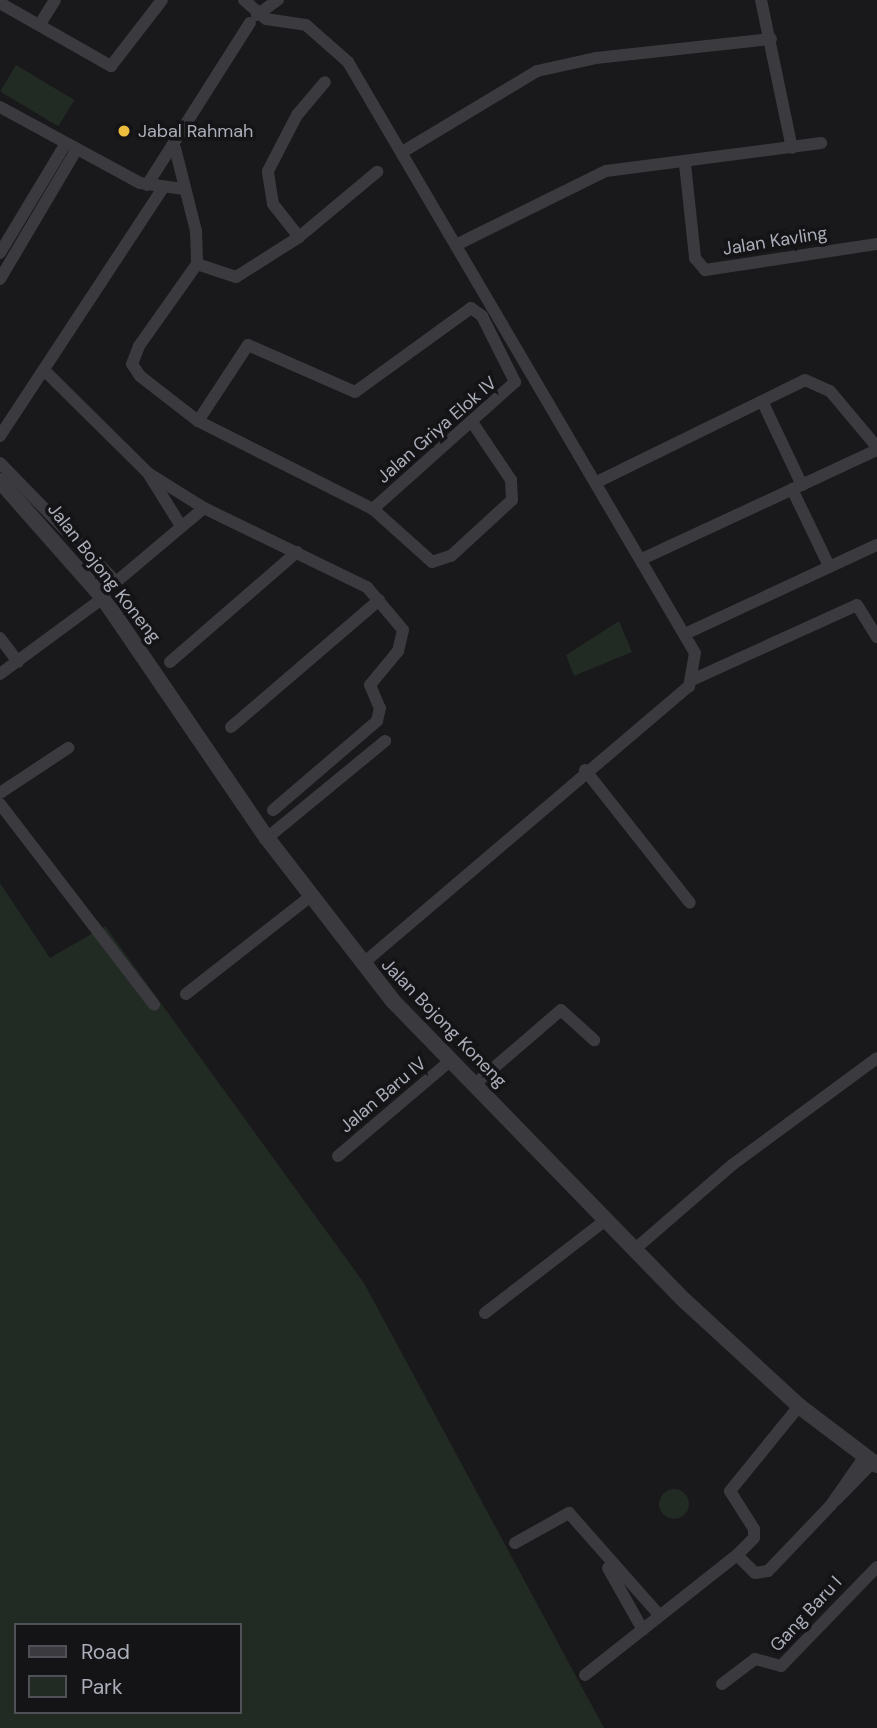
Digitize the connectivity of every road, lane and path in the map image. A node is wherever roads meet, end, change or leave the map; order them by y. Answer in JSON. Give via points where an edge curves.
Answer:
{"nodes":[{"id":1,"x":55,"y":0,"type":"edge"},
{"id":2,"x":162,"y":0,"type":"edge"},
{"id":3,"x":244,"y":0,"type":"edge"},
{"id":4,"x":278,"y":0,"type":"edge"},
{"id":5,"x":761,"y":0,"type":"edge"},
{"id":6,"x":0,"y":3,"type":"edge"},
{"id":7,"x":253,"y":19,"type":"junction"},
{"id":8,"x":40,"y":24,"type":"junction"},
{"id":9,"x":771,"y":39,"type":"junction"},
{"id":10,"x":325,"y":82,"type":"dead end"},
{"id":11,"x":0,"y":107,"type":"edge"},
{"id":12,"x":821,"y":143,"type":"dead end"},
{"id":13,"x":71,"y":146,"type":"junction"},
{"id":14,"x":175,"y":148,"type":"junction"},
{"id":15,"x":792,"y":148,"type":"junction"},
{"id":16,"x":404,"y":151,"type":"junction"},
{"id":17,"x":685,"y":164,"type":"junction"},
{"id":18,"x":377,"y":172,"type":"dead end"},
{"id":19,"x":147,"y":185,"type":"junction"},
{"id":20,"x":162,"y":189,"type":"junction"},
{"id":21,"x":183,"y":190,"type":"junction"},
{"id":22,"x":299,"y":237,"type":"junction"},
{"id":23,"x":458,"y":244,"type":"junction"},
{"id":24,"x":877,"y":244,"type":"edge"},
{"id":25,"x":0,"y":253,"type":"edge"},
{"id":26,"x":197,"y":264,"type":"junction"},
{"id":27,"x":0,"y":279,"type":"edge"},
{"id":28,"x":46,"y":372,"type":"junction"},
{"id":29,"x":763,"y":403,"type":"junction"},
{"id":30,"x":198,"y":421,"type":"junction"},
{"id":31,"x":472,"y":422,"type":"junction"},
{"id":32,"x":0,"y":436,"type":"edge"},
{"id":33,"x":877,"y":448,"type":"edge"},
{"id":34,"x":0,"y":463,"type":"edge"},
{"id":35,"x":148,"y":473,"type":"junction"},
{"id":36,"x":0,"y":481,"type":"edge"},
{"id":37,"x":599,"y":481,"type":"junction"},
{"id":38,"x":797,"y":487,"type":"junction"},
{"id":39,"x":204,"y":508,"type":"junction"},
{"id":40,"x":373,"y":509,"type":"junction"},
{"id":41,"x":181,"y":526,"type":"junction"},
{"id":42,"x":877,"y":545,"type":"edge"},
{"id":43,"x":297,"y":552,"type":"junction"},
{"id":44,"x":642,"y":559,"type":"junction"},
{"id":45,"x":829,"y":566,"type":"junction"},
{"id":46,"x":103,"y":598,"type":"junction"},
{"id":47,"x":379,"y":600,"type":"junction"},
{"id":48,"x":687,"y":632,"type":"junction"},
{"id":49,"x":877,"y":637,"type":"edge"},
{"id":50,"x":0,"y":638,"type":"edge"},
{"id":51,"x":18,"y":662,"type":"junction"},
{"id":52,"x":170,"y":662,"type":"dead end"},
{"id":53,"x":0,"y":674,"type":"edge"},
{"id":54,"x":694,"y":679,"type":"junction"},
{"id":55,"x":231,"y":727,"type":"dead end"},
{"id":56,"x":385,"y":741,"type":"dead end"},
{"id":57,"x":68,"y":748,"type":"dead end"},
{"id":58,"x":585,"y":771,"type":"junction"},
{"id":59,"x":0,"y":793,"type":"edge"},
{"id":60,"x":0,"y":804,"type":"edge"},
{"id":61,"x":273,"y":810,"type":"dead end"},
{"id":62,"x":267,"y":838,"type":"junction"},
{"id":63,"x":311,"y":896,"type":"junction"},
{"id":64,"x":690,"y":903,"type":"dead end"},
{"id":65,"x":362,"y":964,"type":"junction"},
{"id":66,"x":186,"y":994,"type":"dead end"},
{"id":67,"x":154,"y":1005,"type":"dead end"},
{"id":68,"x":594,"y":1040,"type":"dead end"},
{"id":69,"x":877,"y":1058,"type":"edge"},
{"id":70,"x":450,"y":1061,"type":"junction"},
{"id":71,"x":475,"y":1084,"type":"junction"},
{"id":72,"x":338,"y":1156,"type":"dead end"},
{"id":73,"x":607,"y":1219,"type":"junction"},
{"id":74,"x":635,"y":1249,"type":"junction"},
{"id":75,"x":485,"y":1313,"type":"dead end"},
{"id":76,"x":800,"y":1406,"type":"junction"},
{"id":77,"x":871,"y":1461,"type":"edge"},
{"id":78,"x":515,"y":1543,"type":"dead end"},
{"id":79,"x":595,"y":1546,"type":"junction"},
{"id":80,"x":737,"y":1555,"type":"junction"},
{"id":81,"x":877,"y":1567,"type":"edge"},
{"id":82,"x":660,"y":1616,"type":"junction"},
{"id":83,"x":643,"y":1630,"type":"junction"},
{"id":84,"x":585,"y":1675,"type":"dead end"},
{"id":85,"x":722,"y":1684,"type":"dead end"}],
"edges":[{"from":1,"to":8,"type":"street"},
{"from":2,"to":8,"type":"street","via":[[111,66]]},
{"from":3,"to":7,"type":"street"},
{"from":4,"to":7,"type":"street"},
{"from":5,"to":9,"type":"street"},
{"from":6,"to":8,"type":"street"},
{"from":7,"to":14,"type":"street"},
{"from":7,"to":16,"type":"street","via":[[306,25],[340,51]]},
{"from":9,"to":15,"type":"street"},
{"from":9,"to":16,"type":"street","via":[[596,58],[527,74]]},
{"from":10,"to":22,"type":"street","via":[[290,126],[268,171],[273,204]]},
{"from":11,"to":13,"type":"street"},
{"from":12,"to":15,"type":"street"},
{"from":13,"to":19,"type":"street"},
{"from":13,"to":25,"type":"street"},
{"from":13,"to":27,"type":"street"},
{"from":14,"to":19,"type":"street"},
{"from":14,"to":21,"type":"street"},
{"from":15,"to":17,"type":"street"},
{"from":16,"to":23,"type":"street"},
{"from":17,"to":23,"type":"street","via":[[606,171]]},
{"from":17,"to":24,"type":"street","name":"Jalan Kavling","via":[[695,258],[705,270]]},
{"from":18,"to":22,"type":"street"},
{"from":19,"to":20,"type":"street"},
{"from":20,"to":21,"type":"street"},
{"from":20,"to":28,"type":"street"},
{"from":21,"to":26,"type":"street","via":[[196,231]]},
{"from":22,"to":26,"type":"street","via":[[236,277]]},
{"from":23,"to":37,"type":"street"},
{"from":26,"to":30,"type":"street","via":[[132,364]]},
{"from":28,"to":32,"type":"street"},
{"from":28,"to":35,"type":"street"},
{"from":29,"to":33,"type":"street","via":[[805,380],[815,382]]},
{"from":29,"to":37,"type":"street"},
{"from":29,"to":38,"type":"street"},
{"from":30,"to":31,"type":"street","name":"Jalan Griya Elok IV","via":[[248,345],[355,392],[464,308],[482,316],[515,382]]},
{"from":30,"to":40,"type":"street"},
{"from":31,"to":40,"type":"street","name":"Jalan Griya Elok IV"},
{"from":31,"to":40,"type":"street","via":[[511,480],[512,500],[451,556],[432,562],[416,554]]},
{"from":33,"to":38,"type":"street"},
{"from":34,"to":41,"type":"street","via":[[116,582]]},
{"from":35,"to":39,"type":"street"},
{"from":35,"to":41,"type":"street"},
{"from":36,"to":46,"type":"street","name":"Jalan Bojong Koneng"},
{"from":37,"to":44,"type":"street"},
{"from":38,"to":44,"type":"street"},
{"from":38,"to":45,"type":"street"},
{"from":39,"to":41,"type":"street"},
{"from":39,"to":43,"type":"street"},
{"from":42,"to":45,"type":"street"},
{"from":43,"to":47,"type":"street"},
{"from":43,"to":52,"type":"street"},
{"from":44,"to":48,"type":"street"},
{"from":45,"to":48,"type":"street"},
{"from":46,"to":51,"type":"street"},
{"from":46,"to":62,"type":"street","name":"Jalan Bojong Koneng"},
{"from":47,"to":55,"type":"street"},
{"from":47,"to":61,"type":"street","via":[[404,641],[372,679],[377,721]]},
{"from":48,"to":54,"type":"street"},
{"from":49,"to":54,"type":"street","via":[[858,605]]},
{"from":50,"to":51,"type":"street"},
{"from":51,"to":53,"type":"street"},
{"from":54,"to":58,"type":"street"},
{"from":56,"to":62,"type":"street"},
{"from":57,"to":59,"type":"street"},
{"from":58,"to":64,"type":"street"},
{"from":58,"to":65,"type":"street"},
{"from":60,"to":67,"type":"street"},
{"from":62,"to":63,"type":"street","name":"Jalan Bojong Koneng"},
{"from":63,"to":65,"type":"street","name":"Jalan Bojong Koneng"},
{"from":63,"to":66,"type":"street"},
{"from":65,"to":70,"type":"street","name":"Jalan Bojong Koneng"},
{"from":68,"to":71,"type":"street","via":[[561,1010]]},
{"from":69,"to":74,"type":"street","via":[[732,1165]]},
{"from":70,"to":71,"type":"street","name":"Jalan Bojong Koneng"},
{"from":70,"to":72,"type":"street","name":"Jalan Baru IV"},
{"from":71,"to":73,"type":"street","name":"Jalan Bojong Koneng"},
{"from":73,"to":74,"type":"street","name":"Jalan Bojong Koneng"},
{"from":73,"to":75,"type":"street"},
{"from":74,"to":76,"type":"street","name":"Jalan Bojong Koneng"},
{"from":76,"to":77,"type":"street","name":"Jalan Bojong Koneng"},
{"from":76,"to":80,"type":"street","via":[[730,1491],[754,1529],[754,1538]]},
{"from":77,"to":80,"type":"street","via":[[763,1575]]},
{"from":78,"to":79,"type":"street","via":[[569,1513]]},
{"from":79,"to":82,"type":"street"},
{"from":79,"to":83,"type":"street"},
{"from":80,"to":82,"type":"street"},
{"from":81,"to":85,"type":"street","name":"Gang Baru I","via":[[781,1666],[755,1659]]},
{"from":82,"to":83,"type":"street"},
{"from":83,"to":84,"type":"street"}]}
